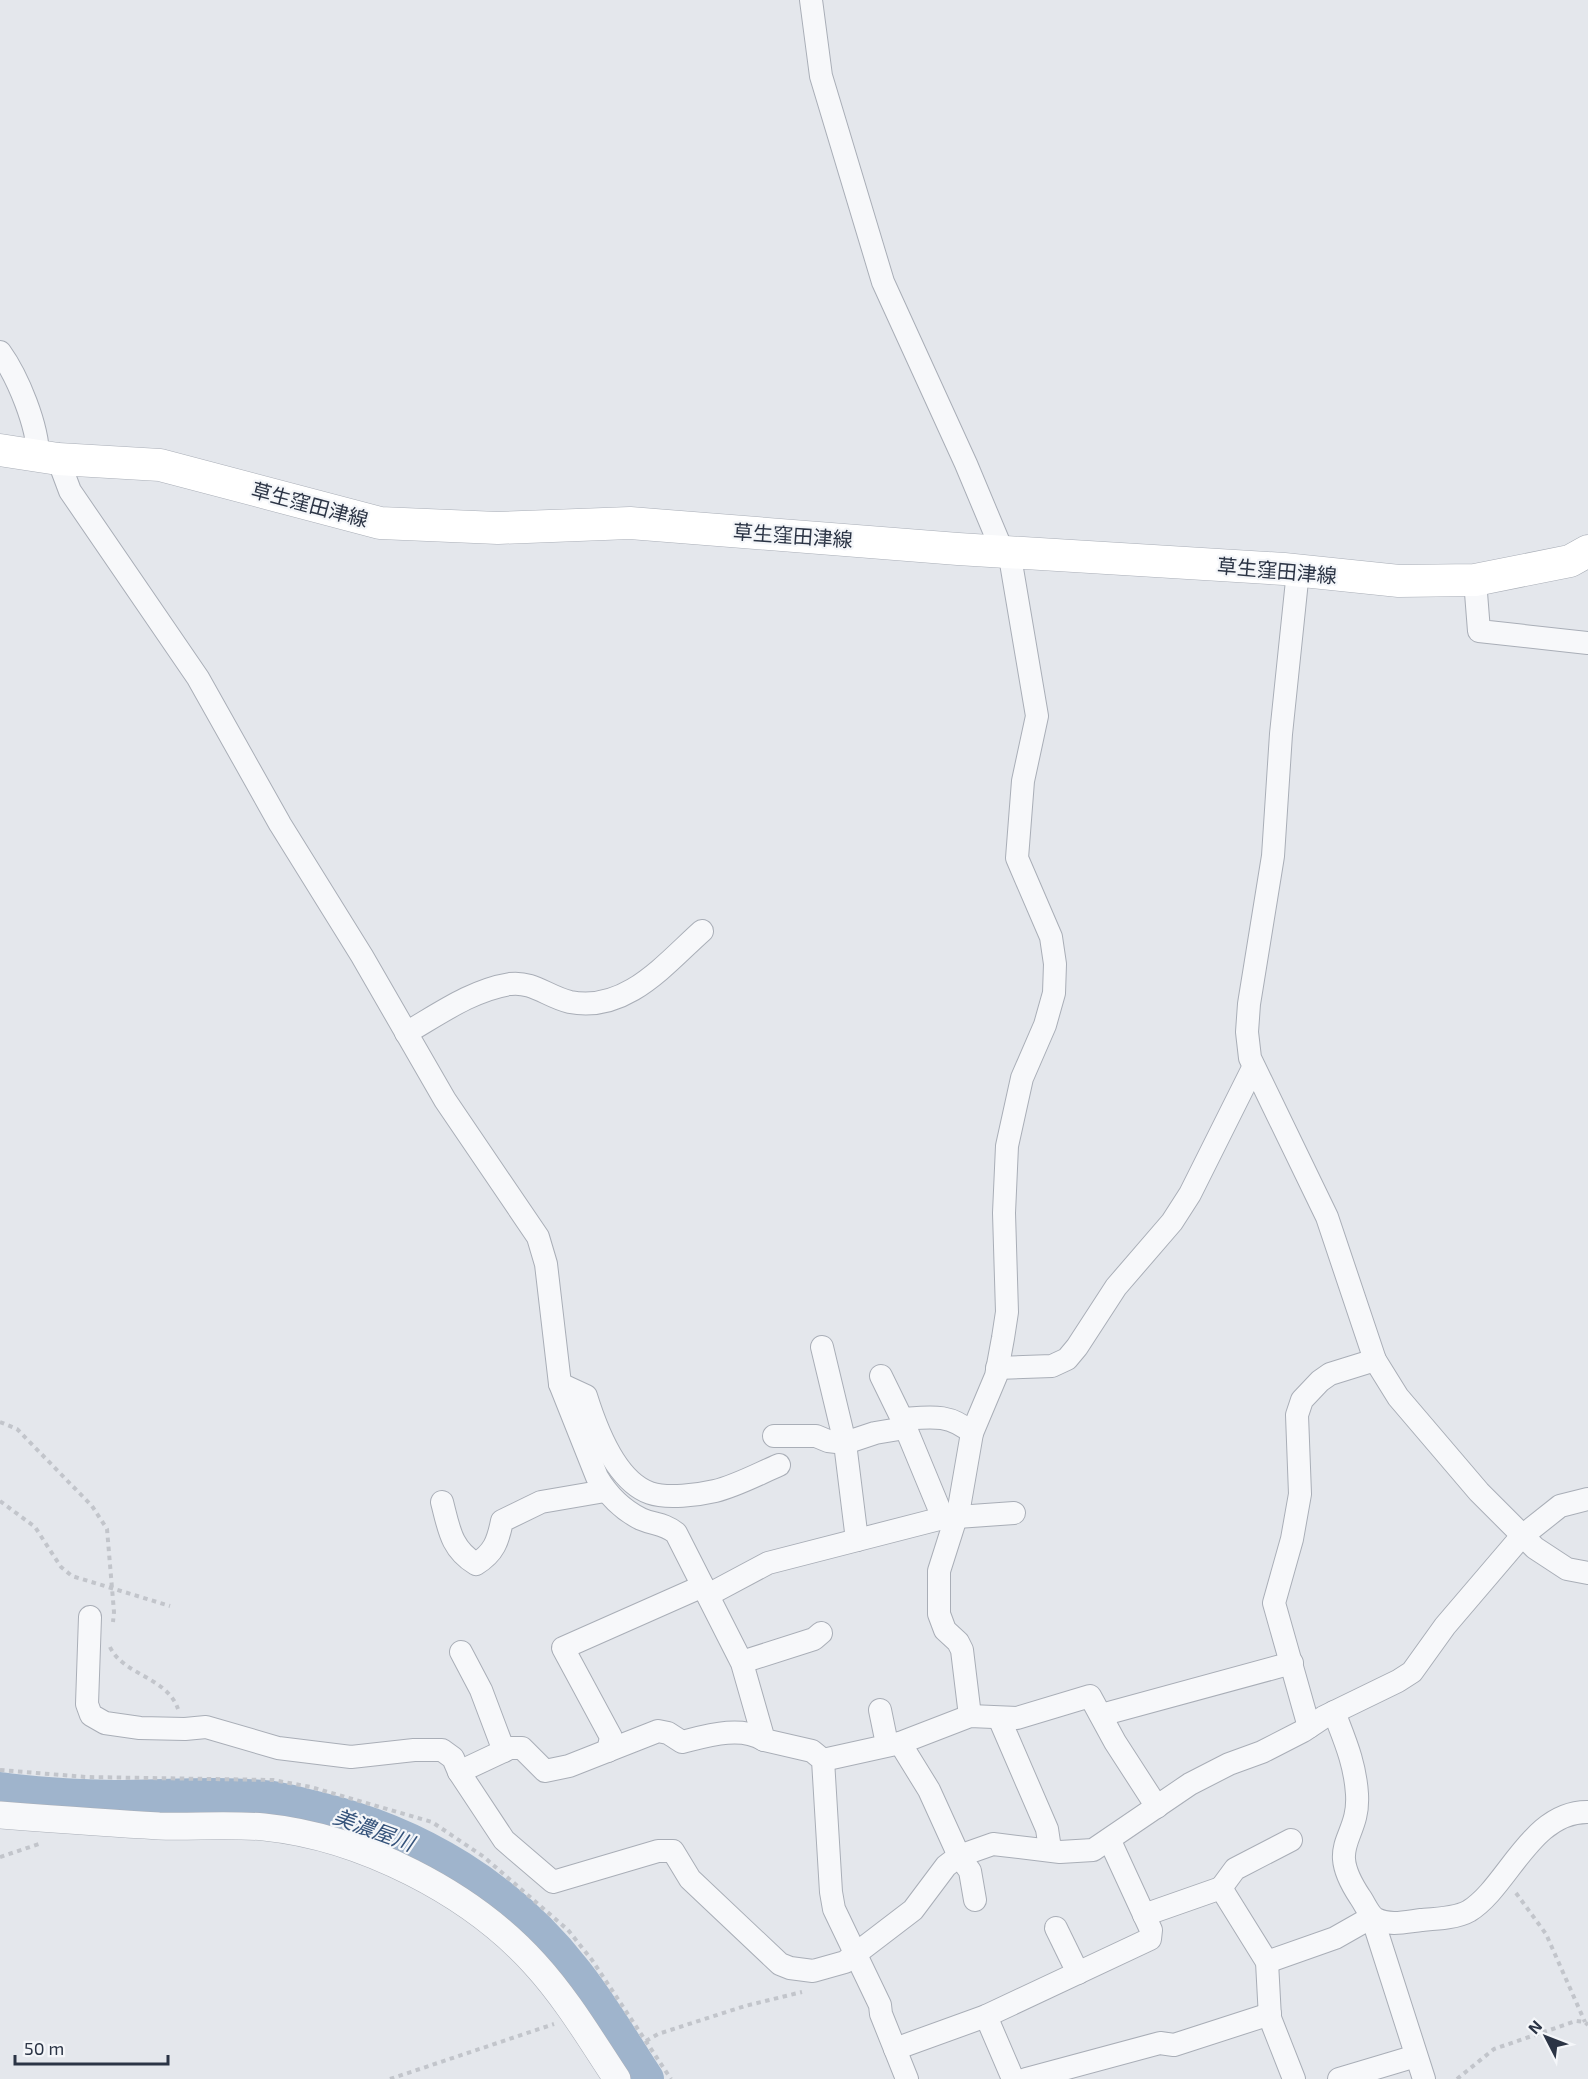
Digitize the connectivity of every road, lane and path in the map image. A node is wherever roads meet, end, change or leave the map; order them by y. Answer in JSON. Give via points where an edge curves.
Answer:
{"nodes":[{"id":1,"x":811,"y":0,"type":"edge"},
{"id":2,"x":0,"y":352,"type":"edge"},
{"id":3,"x":0,"y":450,"type":"edge"},
{"id":4,"x":48,"y":458,"type":"junction"},
{"id":5,"x":1006,"y":551,"type":"junction"},
{"id":6,"x":1588,"y":551,"type":"edge"},
{"id":7,"x":1298,"y":571,"type":"junction"},
{"id":8,"x":1475,"y":580,"type":"junction"},
{"id":9,"x":1588,"y":643,"type":"edge"},
{"id":10,"x":702,"y":931,"type":"dead end"},
{"id":11,"x":406,"y":1033,"type":"junction"},
{"id":12,"x":1253,"y":1068,"type":"junction"},
{"id":13,"x":822,"y":1347,"type":"dead end"},
{"id":14,"x":1375,"y":1360,"type":"junction"},
{"id":15,"x":997,"y":1368,"type":"junction"},
{"id":16,"x":881,"y":1376,"type":"dead end"},
{"id":17,"x":560,"y":1384,"type":"junction"},
{"id":18,"x":0,"y":1422,"type":"edge"},
{"id":19,"x":903,"y":1424,"type":"junction"},
{"id":20,"x":972,"y":1433,"type":"junction"},
{"id":21,"x":774,"y":1436,"type":"dead end"},
{"id":22,"x":846,"y":1443,"type":"junction"},
{"id":23,"x":779,"y":1466,"type":"dead end"},
{"id":24,"x":605,"y":1491,"type":"junction"},
{"id":25,"x":1588,"y":1499,"type":"edge"},
{"id":26,"x":0,"y":1501,"type":"edge"},
{"id":27,"x":442,"y":1502,"type":"dead end"},
{"id":28,"x":1014,"y":1513,"type":"dead end"},
{"id":29,"x":948,"y":1519,"type":"junction"},
{"id":30,"x":1522,"y":1536,"type":"junction"},
{"id":31,"x":857,"y":1540,"type":"junction"},
{"id":32,"x":1588,"y":1573,"type":"edge"},
{"id":33,"x":111,"y":1588,"type":"junction"},
{"id":34,"x":706,"y":1590,"type":"junction"},
{"id":35,"x":170,"y":1606,"type":"dead end"},
{"id":36,"x":90,"y":1617,"type":"dead end"},
{"id":37,"x":111,"y":1629,"type":"dead end"},
{"id":38,"x":821,"y":1633,"type":"dead end"},
{"id":39,"x":110,"y":1643,"type":"dead end"},
{"id":40,"x":461,"y":1652,"type":"dead end"},
{"id":41,"x":742,"y":1662,"type":"junction"},
{"id":42,"x":1292,"y":1663,"type":"junction"},
{"id":43,"x":880,"y":1710,"type":"dead end"},
{"id":44,"x":1334,"y":1712,"type":"junction"},
{"id":45,"x":1101,"y":1715,"type":"junction"},
{"id":46,"x":970,"y":1716,"type":"junction"},
{"id":47,"x":999,"y":1718,"type":"junction"},
{"id":48,"x":1309,"y":1727,"type":"junction"},
{"id":49,"x":186,"y":1729,"type":"junction"},
{"id":50,"x":764,"y":1740,"type":"junction"},
{"id":51,"x":894,"y":1743,"type":"junction"},
{"id":52,"x":504,"y":1751,"type":"junction"},
{"id":53,"x":608,"y":1751,"type":"junction"},
{"id":54,"x":823,"y":1761,"type":"junction"},
{"id":55,"x":459,"y":1772,"type":"junction"},
{"id":56,"x":1157,"y":1807,"type":"junction"},
{"id":57,"x":1588,"y":1812,"type":"edge"},
{"id":58,"x":0,"y":1815,"type":"edge"},
{"id":59,"x":1291,"y":1840,"type":"dead end"},
{"id":60,"x":1110,"y":1841,"type":"junction"},
{"id":61,"x":1050,"y":1849,"type":"junction"},
{"id":62,"x":958,"y":1856,"type":"junction"},
{"id":63,"x":1500,"y":1878,"type":"junction"},
{"id":64,"x":1221,"y":1888,"type":"junction"},
{"id":65,"x":975,"y":1900,"type":"dead end"},
{"id":66,"x":1144,"y":1915,"type":"junction"},
{"id":67,"x":1372,"y":1917,"type":"junction"},
{"id":68,"x":1056,"y":1928,"type":"dead end"},
{"id":69,"x":855,"y":1955,"type":"junction"},
{"id":70,"x":1267,"y":1962,"type":"junction"},
{"id":71,"x":1078,"y":1973,"type":"junction"},
{"id":72,"x":807,"y":1992,"type":"dead end"},
{"id":73,"x":1270,"y":2014,"type":"junction"},
{"id":74,"x":574,"y":2016,"type":"junction"},
{"id":75,"x":986,"y":2016,"type":"junction"},
{"id":76,"x":1587,"y":2024,"type":"edge"},
{"id":77,"x":646,"y":2041,"type":"dead end"},
{"id":78,"x":895,"y":2049,"type":"junction"},
{"id":79,"x":1416,"y":2056,"type":"junction"},
{"id":80,"x":1040,"y":2077,"type":"edge"},
{"id":81,"x":1291,"y":2078,"type":"edge"},
{"id":82,"x":390,"y":2079,"type":"edge"},
{"id":83,"x":617,"y":2079,"type":"edge"},
{"id":84,"x":907,"y":2079,"type":"edge"},
{"id":85,"x":1013,"y":2079,"type":"edge"},
{"id":86,"x":1339,"y":2079,"type":"edge"},
{"id":87,"x":1424,"y":2079,"type":"edge"},
{"id":88,"x":1458,"y":2079,"type":"edge"}],
"edges":[{"from":1,"to":5,"type":"street","via":[[821,76],[883,282]]},
{"from":2,"to":4,"type":"street","via":[[22,393]]},
{"from":3,"to":4,"type":"main road","name":"草生窪田津線"},
{"from":4,"to":5,"type":"main road","name":"草生窪田津線","via":[[160,465],[380,523],[498,528],[630,524]]},
{"from":4,"to":11,"type":"street","via":[[198,678],[280,824]]},
{"from":5,"to":7,"type":"main road","name":"草生窪田津線"},
{"from":5,"to":15,"type":"street","via":[[1037,716],[1023,781],[1017,858],[1051,937],[1055,964],[1054,993],[1022,1078],[1007,1146],[1007,1312]]},
{"from":6,"to":8,"type":"main road","name":"草生窪田津線","via":[[1570,561]]},
{"from":7,"to":8,"type":"main road","name":"草生窪田津線","via":[[1400,581]]},
{"from":7,"to":12,"type":"street","via":[[1273,856],[1249,1004],[1247,1032]]},
{"from":8,"to":9,"type":"street","via":[[1479,632]]},
{"from":10,"to":11,"type":"street","via":[[648,981],[599,1004],[570,1002],[528,984],[510,984],[474,994]]},
{"from":11,"to":17,"type":"street","via":[[445,1100],[538,1237],[546,1264]]},
{"from":12,"to":14,"type":"street","via":[[1327,1217]]},
{"from":12,"to":15,"type":"street","via":[[1190,1194],[1172,1222],[1116,1287],[1067,1359],[1052,1366]]},
{"from":13,"to":22,"type":"street"},
{"from":14,"to":30,"type":"street","via":[[1405,1408]]},
{"from":14,"to":42,"type":"street","via":[[1320,1380],[1302,1400],[1297,1415],[1300,1494],[1274,1603]]},
{"from":15,"to":20,"type":"street"},
{"from":16,"to":19,"type":"street"},
{"from":17,"to":23,"type":"street","via":[[585,1396],[619,1470],[648,1493],[658,1496],[715,1491]]},
{"from":17,"to":24,"type":"street"},
{"from":18,"to":33,"type":"path","via":[[17,1429],[92,1506],[107,1529]]},
{"from":19,"to":20,"type":"street","via":[[943,1417],[958,1421]]},
{"from":19,"to":22,"type":"street"},
{"from":19,"to":29,"type":"street"},
{"from":20,"to":29,"type":"street","via":[[958,1508]]},
{"from":21,"to":22,"type":"street","via":[[816,1436]]},
{"from":22,"to":31,"type":"street"},
{"from":24,"to":27,"type":"street","via":[[541,1502],[502,1521],[490,1556],[476,1563],[464,1557],[453,1544]]},
{"from":24,"to":34,"type":"street","via":[[634,1514],[664,1524],[676,1533]]},
{"from":25,"to":30,"type":"street","via":[[1560,1506]]},
{"from":26,"to":33,"type":"path","via":[[35,1527],[61,1567],[72,1576]]},
{"from":28,"to":29,"type":"street"},
{"from":29,"to":31,"type":"street"},
{"from":29,"to":46,"type":"street","via":[[939,1571],[939,1614],[945,1630],[962,1650]]},
{"from":30,"to":32,"type":"street","via":[[1567,1569]]},
{"from":30,"to":44,"type":"street","via":[[1445,1626],[1412,1672]]},
{"from":31,"to":34,"type":"street","via":[[768,1563]]},
{"from":33,"to":35,"type":"path"},
{"from":33,"to":37,"type":"path"},
{"from":34,"to":41,"type":"street"},
{"from":34,"to":53,"type":"street","via":[[563,1648],[611,1737]]},
{"from":36,"to":49,"type":"street","via":[[87,1704],[91,1715],[105,1723]]},
{"from":38,"to":41,"type":"street","via":[[814,1639]]},
{"from":39,"to":49,"type":"path","via":[[117,1657],[171,1693]]},
{"from":40,"to":52,"type":"street","via":[[481,1689]]},
{"from":41,"to":50,"type":"street"},
{"from":42,"to":45,"type":"street"},
{"from":42,"to":48,"type":"street"},
{"from":43,"to":51,"type":"street"},
{"from":44,"to":48,"type":"street"},
{"from":44,"to":67,"type":"street","via":[[1354,1762],[1357,1797],[1343,1860]]},
{"from":45,"to":47,"type":"street","via":[[1090,1696],[1017,1719]]},
{"from":45,"to":56,"type":"street"},
{"from":46,"to":47,"type":"street"},
{"from":46,"to":51,"type":"street"},
{"from":47,"to":61,"type":"street","via":[[1047,1829]]},
{"from":48,"to":56,"type":"street","via":[[1200,1779]]},
{"from":49,"to":55,"type":"street","via":[[206,1727],[278,1748],[351,1757],[442,1750],[453,1758]]},
{"from":50,"to":53,"type":"street","via":[[740,1733],[682,1742],[657,1731]]},
{"from":50,"to":54,"type":"street","via":[[812,1751]]},
{"from":51,"to":54,"type":"street"},
{"from":51,"to":62,"type":"street","via":[[929,1790]]},
{"from":52,"to":53,"type":"street","via":[[522,1748],[545,1771]]},
{"from":52,"to":55,"type":"street"},
{"from":54,"to":69,"type":"street","via":[[831,1892],[834,1909]]},
{"from":55,"to":69,"type":"street","via":[[504,1840],[553,1882],[658,1851],[673,1851],[690,1879],[780,1964],[813,1971]]},
{"from":56,"to":60,"type":"street"},
{"from":57,"to":63,"type":"street","via":[[1559,1821],[1530,1840]]},
{"from":58,"to":74,"type":"street","via":[[163,1826],[267,1827],[359,1851],[409,1870],[499,1929],[534,1962]]},
{"from":59,"to":64,"type":"street","via":[[1235,1869]]},
{"from":60,"to":61,"type":"street","via":[[1093,1850]]},
{"from":60,"to":66,"type":"street"},
{"from":61,"to":62,"type":"street","via":[[993,1844]]},
{"from":62,"to":65,"type":"street","via":[[970,1870]]},
{"from":62,"to":69,"type":"street","via":[[913,1910]]},
{"from":63,"to":67,"type":"street","via":[[1486,1898],[1468,1912],[1386,1923]]},
{"from":63,"to":76,"type":"path","via":[[1513,1889],[1546,1934]]},
{"from":64,"to":66,"type":"street"},
{"from":64,"to":70,"type":"street"},
{"from":66,"to":71,"type":"street","via":[[1151,1930],[1150,1939]]},
{"from":67,"to":70,"type":"street","via":[[1335,1938]]},
{"from":67,"to":79,"type":"street"},
{"from":68,"to":71,"type":"street"},
{"from":69,"to":78,"type":"street","via":[[880,2006]]},
{"from":70,"to":73,"type":"street"},
{"from":71,"to":75,"type":"street"},
{"from":72,"to":77,"type":"path","via":[[745,2006]]},
{"from":73,"to":80,"type":"street","via":[[1174,2044],[1160,2043]]},
{"from":73,"to":81,"type":"street"},
{"from":74,"to":82,"type":"path"},
{"from":74,"to":83,"type":"street"},
{"from":75,"to":78,"type":"street"},
{"from":75,"to":85,"type":"street"},
{"from":76,"to":88,"type":"path","via":[[1576,2021],[1494,2049]]},
{"from":78,"to":84,"type":"street"},
{"from":79,"to":86,"type":"street"},
{"from":79,"to":87,"type":"street"}]}
